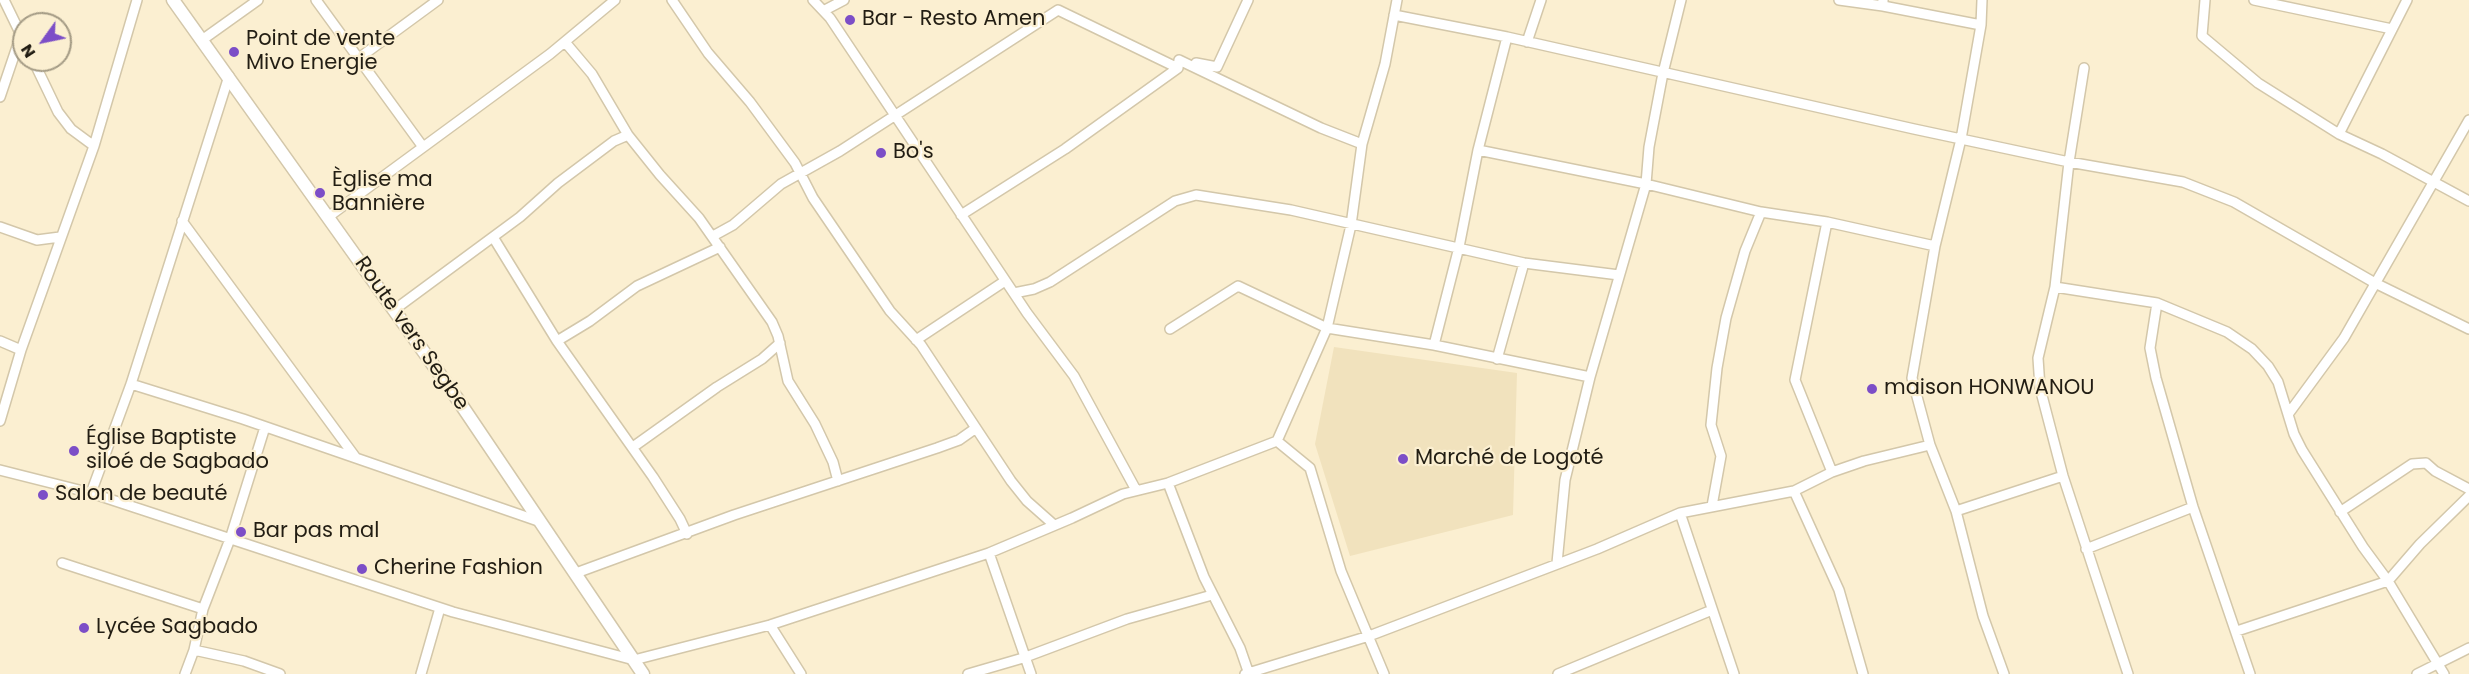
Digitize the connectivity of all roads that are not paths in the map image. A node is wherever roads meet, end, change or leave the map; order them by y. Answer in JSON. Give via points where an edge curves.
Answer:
{"nodes":[{"id":1,"x":4,"y":0,"type":"edge"},
{"id":2,"x":137,"y":0,"type":"edge"},
{"id":3,"x":173,"y":0,"type":"edge"},
{"id":4,"x":258,"y":0,"type":"edge"},
{"id":5,"x":316,"y":0,"type":"edge"},
{"id":6,"x":438,"y":0,"type":"edge"},
{"id":7,"x":615,"y":0,"type":"edge"},
{"id":8,"x":672,"y":0,"type":"edge"},
{"id":9,"x":813,"y":0,"type":"edge"},
{"id":10,"x":844,"y":0,"type":"edge"},
{"id":11,"x":1063,"y":0,"type":"edge"},
{"id":12,"x":1248,"y":0,"type":"edge"},
{"id":13,"x":1397,"y":0,"type":"edge"},
{"id":14,"x":1541,"y":0,"type":"edge"},
{"id":15,"x":1681,"y":0,"type":"edge"},
{"id":16,"x":1839,"y":0,"type":"edge"},
{"id":17,"x":1982,"y":0,"type":"edge"},
{"id":18,"x":2205,"y":0,"type":"edge"},
{"id":19,"x":2254,"y":0,"type":"edge"},
{"id":20,"x":2407,"y":0,"type":"edge"},
{"id":21,"x":1883,"y":3,"type":"edge"},
{"id":22,"x":825,"y":10,"type":"junction"},
{"id":23,"x":1058,"y":10,"type":"junction"},
{"id":24,"x":1394,"y":15,"type":"junction"},
{"id":25,"x":12,"y":17,"type":"edge"},
{"id":26,"x":1981,"y":24,"type":"junction"},
{"id":27,"x":2392,"y":29,"type":"junction"},
{"id":28,"x":1507,"y":37,"type":"junction"},
{"id":29,"x":202,"y":40,"type":"junction"},
{"id":30,"x":566,"y":42,"type":"junction"},
{"id":31,"x":1527,"y":42,"type":"junction"},
{"id":32,"x":358,"y":58,"type":"junction"},
{"id":33,"x":1178,"y":64,"type":"junction"},
{"id":34,"x":12,"y":65,"type":"edge"},
{"id":35,"x":2084,"y":68,"type":"dead end"},
{"id":36,"x":39,"y":72,"type":"edge"},
{"id":37,"x":1663,"y":73,"type":"junction"},
{"id":38,"x":229,"y":76,"type":"junction"},
{"id":39,"x":0,"y":97,"type":"edge"},
{"id":40,"x":895,"y":116,"type":"junction"},
{"id":41,"x":2469,"y":120,"type":"edge"},
{"id":42,"x":2339,"y":134,"type":"junction"},
{"id":43,"x":628,"y":135,"type":"junction"},
{"id":44,"x":1961,"y":140,"type":"junction"},
{"id":45,"x":1362,"y":144,"type":"junction"},
{"id":46,"x":94,"y":146,"type":"junction"},
{"id":47,"x":423,"y":147,"type":"junction"},
{"id":48,"x":1478,"y":150,"type":"junction"},
{"id":49,"x":2068,"y":162,"type":"junction"},
{"id":50,"x":801,"y":173,"type":"junction"},
{"id":51,"x":2432,"y":182,"type":"junction"},
{"id":52,"x":1646,"y":184,"type":"junction"},
{"id":53,"x":2469,"y":201,"type":"edge"},
{"id":54,"x":1761,"y":212,"type":"junction"},
{"id":55,"x":961,"y":215,"type":"junction"},
{"id":56,"x":328,"y":217,"type":"junction"},
{"id":57,"x":182,"y":221,"type":"junction"},
{"id":58,"x":1827,"y":222,"type":"junction"},
{"id":59,"x":1351,"y":225,"type":"junction"},
{"id":60,"x":0,"y":227,"type":"edge"},
{"id":61,"x":713,"y":236,"type":"junction"},
{"id":62,"x":60,"y":237,"type":"junction"},
{"id":63,"x":493,"y":237,"type":"junction"},
{"id":64,"x":1935,"y":246,"type":"junction"},
{"id":65,"x":720,"y":247,"type":"junction"},
{"id":66,"x":1459,"y":247,"type":"junction"},
{"id":67,"x":1524,"y":263,"type":"junction"},
{"id":68,"x":1619,"y":275,"type":"junction"},
{"id":69,"x":1005,"y":281,"type":"junction"},
{"id":70,"x":2374,"y":283,"type":"junction"},
{"id":71,"x":2055,"y":287,"type":"junction"},
{"id":72,"x":1014,"y":293,"type":"junction"},
{"id":73,"x":2157,"y":303,"type":"junction"},
{"id":74,"x":394,"y":310,"type":"junction"},
{"id":75,"x":1327,"y":328,"type":"junction"},
{"id":76,"x":1170,"y":329,"type":"dead end"},
{"id":77,"x":2469,"y":329,"type":"edge"},
{"id":78,"x":916,"y":340,"type":"junction"},
{"id":79,"x":0,"y":341,"type":"edge"},
{"id":80,"x":557,"y":341,"type":"junction"},
{"id":81,"x":780,"y":343,"type":"junction"},
{"id":82,"x":1434,"y":345,"type":"junction"},
{"id":83,"x":21,"y":350,"type":"junction"},
{"id":84,"x":1497,"y":359,"type":"junction"},
{"id":85,"x":1590,"y":377,"type":"junction"},
{"id":86,"x":131,"y":384,"type":"junction"},
{"id":87,"x":2289,"y":413,"type":"junction"},
{"id":88,"x":0,"y":421,"type":"edge"},
{"id":89,"x":265,"y":427,"type":"junction"},
{"id":90,"x":976,"y":428,"type":"junction"},
{"id":91,"x":1277,"y":441,"type":"junction"},
{"id":92,"x":1930,"y":445,"type":"junction"},
{"id":93,"x":633,"y":447,"type":"junction"},
{"id":94,"x":356,"y":458,"type":"junction"},
{"id":95,"x":0,"y":470,"type":"edge"},
{"id":96,"x":1832,"y":472,"type":"junction"},
{"id":97,"x":2062,"y":476,"type":"junction"},
{"id":98,"x":838,"y":481,"type":"junction"},
{"id":99,"x":1168,"y":483,"type":"junction"},
{"id":100,"x":2469,"y":489,"type":"edge"},
{"id":101,"x":1136,"y":490,"type":"junction"},
{"id":102,"x":1794,"y":491,"type":"junction"},
{"id":103,"x":91,"y":493,"type":"junction"},
{"id":104,"x":2469,"y":496,"type":"edge"},
{"id":105,"x":1712,"y":506,"type":"junction"},
{"id":106,"x":2193,"y":507,"type":"junction"},
{"id":107,"x":1956,"y":511,"type":"junction"},
{"id":108,"x":2340,"y":512,"type":"junction"},
{"id":109,"x":1680,"y":513,"type":"junction"},
{"id":110,"x":542,"y":523,"type":"junction"},
{"id":111,"x":1053,"y":524,"type":"junction"},
{"id":112,"x":687,"y":534,"type":"junction"},
{"id":113,"x":230,"y":539,"type":"junction"},
{"id":114,"x":2086,"y":549,"type":"junction"},
{"id":115,"x":989,"y":553,"type":"junction"},
{"id":116,"x":62,"y":563,"type":"dead end"},
{"id":117,"x":1557,"y":563,"type":"junction"},
{"id":118,"x":576,"y":573,"type":"junction"},
{"id":119,"x":2388,"y":581,"type":"junction"},
{"id":120,"x":1212,"y":596,"type":"junction"},
{"id":121,"x":440,"y":608,"type":"junction"},
{"id":122,"x":203,"y":609,"type":"junction"},
{"id":123,"x":1712,"y":610,"type":"junction"},
{"id":124,"x":770,"y":625,"type":"junction"},
{"id":125,"x":2236,"y":631,"type":"junction"},
{"id":126,"x":1369,"y":636,"type":"junction"},
{"id":127,"x":2469,"y":648,"type":"edge"},
{"id":128,"x":194,"y":650,"type":"junction"},
{"id":129,"x":1023,"y":658,"type":"junction"},
{"id":130,"x":634,"y":660,"type":"junction"},
{"id":131,"x":2438,"y":664,"type":"junction"},
{"id":132,"x":1247,"y":673,"type":"edge"},
{"id":133,"x":185,"y":674,"type":"edge"},
{"id":134,"x":280,"y":674,"type":"edge"},
{"id":135,"x":421,"y":674,"type":"edge"},
{"id":136,"x":643,"y":674,"type":"edge"},
{"id":137,"x":801,"y":674,"type":"edge"},
{"id":138,"x":968,"y":674,"type":"edge"},
{"id":139,"x":1031,"y":674,"type":"edge"},
{"id":140,"x":1384,"y":674,"type":"edge"},
{"id":141,"x":1558,"y":674,"type":"edge"},
{"id":142,"x":1734,"y":674,"type":"edge"},
{"id":143,"x":1863,"y":674,"type":"edge"},
{"id":144,"x":2004,"y":674,"type":"edge"},
{"id":145,"x":2128,"y":674,"type":"edge"},
{"id":146,"x":2250,"y":674,"type":"edge"},
{"id":147,"x":2416,"y":674,"type":"edge"},
{"id":148,"x":2444,"y":674,"type":"edge"}],
"edges":[{"from":1,"to":25,"type":"street"},
{"from":2,"to":46,"type":"street"},
{"from":3,"to":29,"type":"main road","name":"Route vers Segbe"},
{"from":4,"to":29,"type":"street"},
{"from":5,"to":32,"type":"street"},
{"from":6,"to":32,"type":"street"},
{"from":7,"to":30,"type":"street"},
{"from":8,"to":50,"type":"street"},
{"from":9,"to":22,"type":"street"},
{"from":10,"to":22,"type":"street"},
{"from":11,"to":23,"type":"street"},
{"from":12,"to":33,"type":"street","via":[[1216,67]]},
{"from":13,"to":24,"type":"street"},
{"from":14,"to":31,"type":"street"},
{"from":15,"to":37,"type":"street"},
{"from":16,"to":21,"type":"street"},
{"from":17,"to":26,"type":"street"},
{"from":18,"to":42,"type":"street","via":[[2202,36],[2258,83]]},
{"from":19,"to":27,"type":"street"},
{"from":20,"to":27,"type":"street"},
{"from":21,"to":26,"type":"street"},
{"from":22,"to":40,"type":"street"},
{"from":23,"to":33,"type":"street"},
{"from":23,"to":40,"type":"street"},
{"from":24,"to":28,"type":"street"},
{"from":24,"to":45,"type":"street","via":[[1385,64]]},
{"from":26,"to":44,"type":"street"},
{"from":27,"to":42,"type":"street"},
{"from":28,"to":31,"type":"street"},
{"from":28,"to":48,"type":"street"},
{"from":29,"to":38,"type":"main road","name":"Route vers Segbe"},
{"from":30,"to":43,"type":"street","via":[[597,82]]},
{"from":30,"to":47,"type":"street"},
{"from":31,"to":37,"type":"street"},
{"from":32,"to":47,"type":"street"},
{"from":33,"to":45,"type":"street"},
{"from":33,"to":55,"type":"street","via":[[1065,149]]},
{"from":34,"to":39,"type":"street"},
{"from":35,"to":49,"type":"street"},
{"from":36,"to":46,"type":"street","via":[[64,121]]},
{"from":37,"to":44,"type":"street"},
{"from":37,"to":52,"type":"street"},
{"from":38,"to":56,"type":"main road","name":"Route vers Segbe"},
{"from":38,"to":57,"type":"street"},
{"from":40,"to":50,"type":"street"},
{"from":40,"to":55,"type":"street"},
{"from":41,"to":51,"type":"street"},
{"from":42,"to":51,"type":"street"},
{"from":43,"to":61,"type":"street"},
{"from":43,"to":63,"type":"street","via":[[558,183]]},
{"from":44,"to":49,"type":"street"},
{"from":44,"to":64,"type":"street"},
{"from":45,"to":59,"type":"street"},
{"from":46,"to":62,"type":"street"},
{"from":47,"to":56,"type":"street"},
{"from":48,"to":52,"type":"street"},
{"from":48,"to":66,"type":"street"},
{"from":49,"to":70,"type":"street","via":[[2183,182],[2234,202]]},
{"from":49,"to":71,"type":"street"},
{"from":50,"to":61,"type":"street"},
{"from":50,"to":78,"type":"street","via":[[813,198],[890,311]]},
{"from":51,"to":53,"type":"street"},
{"from":51,"to":70,"type":"street","via":[[2408,230]]},
{"from":52,"to":54,"type":"street"},
{"from":52,"to":68,"type":"street"},
{"from":54,"to":58,"type":"street"},
{"from":54,"to":105,"type":"street","via":[[1726,318],[1717,368],[1711,425],[1720,456]]},
{"from":55,"to":69,"type":"street"},
{"from":56,"to":74,"type":"main road","name":"Route vers Segbe"},
{"from":57,"to":86,"type":"street"},
{"from":57,"to":94,"type":"street"},
{"from":58,"to":64,"type":"street"},
{"from":58,"to":96,"type":"street","via":[[1795,380]]},
{"from":59,"to":66,"type":"street"},
{"from":59,"to":72,"type":"street","via":[[1291,210],[1187,196],[1057,278],[1035,289]]},
{"from":59,"to":75,"type":"street"},
{"from":60,"to":62,"type":"street","via":[[37,240]]},
{"from":61,"to":65,"type":"street"},
{"from":62,"to":83,"type":"street"},
{"from":63,"to":74,"type":"street"},
{"from":63,"to":80,"type":"street"},
{"from":64,"to":92,"type":"street","via":[[1912,378]]},
{"from":65,"to":80,"type":"street","via":[[637,286]]},
{"from":65,"to":81,"type":"street","via":[[772,322]]},
{"from":66,"to":67,"type":"street"},
{"from":66,"to":82,"type":"street"},
{"from":67,"to":68,"type":"street"},
{"from":67,"to":84,"type":"street"},
{"from":68,"to":85,"type":"street"},
{"from":69,"to":72,"type":"street"},
{"from":69,"to":78,"type":"street"},
{"from":70,"to":77,"type":"street"},
{"from":70,"to":87,"type":"street","via":[[2339,346]]},
{"from":71,"to":73,"type":"street"},
{"from":71,"to":97,"type":"street","via":[[2038,358],[2040,388]]},
{"from":72,"to":101,"type":"street","via":[[1074,376]]},
{"from":73,"to":87,"type":"street","via":[[2227,332],[2252,349],[2278,382]]},
{"from":73,"to":106,"type":"street","via":[[2150,348]]},
{"from":74,"to":110,"type":"main road","name":"Route vers Segbe"},
{"from":75,"to":76,"type":"street","via":[[1238,286]]},
{"from":75,"to":82,"type":"street"},
{"from":75,"to":91,"type":"street"},
{"from":78,"to":90,"type":"street"},
{"from":79,"to":83,"type":"street"},
{"from":80,"to":93,"type":"street"},
{"from":81,"to":93,"type":"street"},
{"from":81,"to":98,"type":"street","via":[[788,381],[815,424]]},
{"from":82,"to":84,"type":"street"},
{"from":83,"to":88,"type":"street"},
{"from":84,"to":85,"type":"street"},
{"from":85,"to":117,"type":"street","via":[[1565,480]]},
{"from":86,"to":89,"type":"street"},
{"from":86,"to":103,"type":"street"},
{"from":87,"to":108,"type":"street","via":[[2302,450]]},
{"from":89,"to":94,"type":"street"},
{"from":89,"to":113,"type":"street"},
{"from":90,"to":98,"type":"street","via":[[958,440]]},
{"from":90,"to":111,"type":"street","via":[[1016,488]]},
{"from":91,"to":99,"type":"street"},
{"from":91,"to":126,"type":"street","via":[[1310,468],[1341,571]]},
{"from":92,"to":96,"type":"street"},
{"from":92,"to":107,"type":"street"},
{"from":93,"to":112,"type":"street"},
{"from":94,"to":110,"type":"street"},
{"from":95,"to":103,"type":"street"},
{"from":96,"to":102,"type":"street"},
{"from":97,"to":107,"type":"street"},
{"from":97,"to":114,"type":"street"},
{"from":98,"to":112,"type":"street"},
{"from":99,"to":101,"type":"street"},
{"from":99,"to":120,"type":"street"},
{"from":100,"to":108,"type":"street","via":[[2426,463],[2412,464]]},
{"from":101,"to":111,"type":"street"},
{"from":102,"to":105,"type":"street"},
{"from":102,"to":143,"type":"street","via":[[1839,590]]},
{"from":103,"to":113,"type":"street"},
{"from":104,"to":119,"type":"street"},
{"from":105,"to":109,"type":"street"},
{"from":106,"to":114,"type":"street"},
{"from":106,"to":125,"type":"street"},
{"from":107,"to":144,"type":"street","via":[[1983,616]]},
{"from":108,"to":119,"type":"street"},
{"from":109,"to":117,"type":"street"},
{"from":109,"to":123,"type":"street"},
{"from":110,"to":118,"type":"main road","name":"Route vers Segbe"},
{"from":111,"to":115,"type":"street"},
{"from":112,"to":118,"type":"street"},
{"from":113,"to":121,"type":"street"},
{"from":113,"to":122,"type":"street"},
{"from":114,"to":145,"type":"street"},
{"from":115,"to":124,"type":"street"},
{"from":115,"to":129,"type":"street"},
{"from":116,"to":122,"type":"street"},
{"from":117,"to":126,"type":"street"},
{"from":118,"to":130,"type":"main road","name":"Route vers Segbe"},
{"from":119,"to":125,"type":"street"},
{"from":119,"to":131,"type":"street"},
{"from":120,"to":129,"type":"street","via":[[1127,619]]},
{"from":120,"to":132,"type":"street","via":[[1240,648]]},
{"from":121,"to":130,"type":"street"},
{"from":121,"to":135,"type":"street"},
{"from":122,"to":128,"type":"street"},
{"from":123,"to":141,"type":"street"},
{"from":123,"to":142,"type":"street"},
{"from":124,"to":130,"type":"street"},
{"from":124,"to":137,"type":"street"},
{"from":125,"to":146,"type":"street"},
{"from":126,"to":132,"type":"street"},
{"from":126,"to":140,"type":"street"},
{"from":127,"to":131,"type":"street"},
{"from":128,"to":133,"type":"street"},
{"from":128,"to":134,"type":"street"},
{"from":129,"to":138,"type":"street"},
{"from":129,"to":139,"type":"street"},
{"from":130,"to":136,"type":"main road","name":"Route vers Segbe"},
{"from":131,"to":147,"type":"street"},
{"from":131,"to":148,"type":"street"}]}
